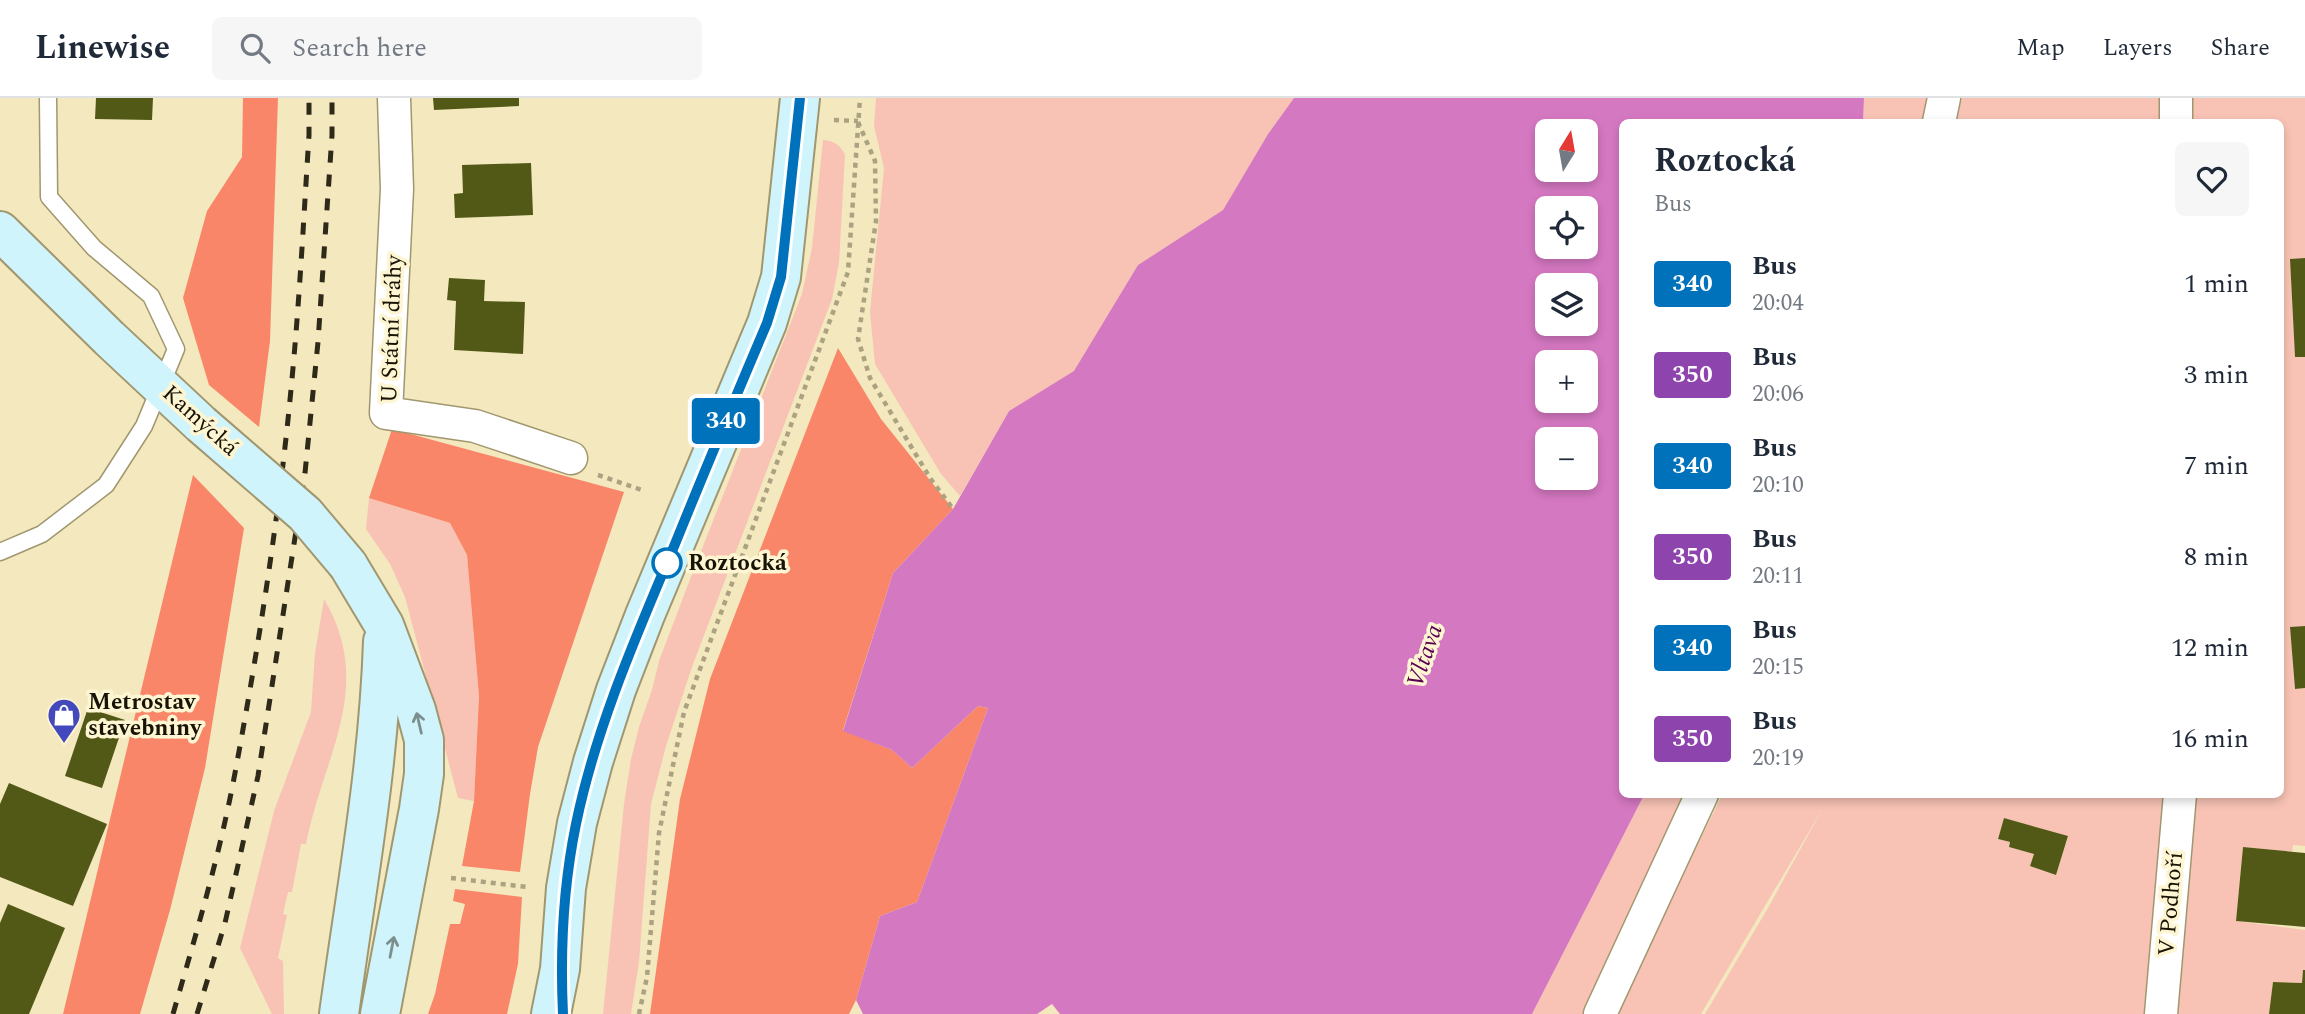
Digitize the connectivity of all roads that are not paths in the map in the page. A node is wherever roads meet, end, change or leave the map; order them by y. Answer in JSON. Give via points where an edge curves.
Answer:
{"nodes":[{"id":1,"x":48,"y":98,"type":"edge"},
{"id":2,"x":394,"y":98,"type":"edge"},
{"id":3,"x":800,"y":98,"type":"edge"},
{"id":4,"x":1944,"y":98,"type":"edge"},
{"id":5,"x":2176,"y":98,"type":"edge"},
{"id":6,"x":1940,"y":119,"type":"edge"},
{"id":7,"x":2176,"y":119,"type":"edge"},
{"id":8,"x":0,"y":231,"type":"edge"},
{"id":9,"x":162,"y":387,"type":"junction"},
{"id":10,"x":571,"y":458,"type":"dead end"},
{"id":11,"x":0,"y":537,"type":"edge"},
{"id":12,"x":17,"y":545,"type":"junction"},
{"id":13,"x":0,"y":552,"type":"edge"},
{"id":14,"x":384,"y":625,"type":"junction"},
{"id":15,"x":1700,"y":798,"type":"edge"},
{"id":16,"x":2180,"y":798,"type":"edge"},
{"id":17,"x":370,"y":799,"type":"junction"},
{"id":18,"x":560,"y":969,"type":"junction"},
{"id":19,"x":314,"y":1014,"type":"edge"},
{"id":20,"x":339,"y":1014,"type":"edge"},
{"id":21,"x":380,"y":1014,"type":"edge"},
{"id":22,"x":551,"y":1014,"type":"edge"},
{"id":23,"x":563,"y":1014,"type":"edge"},
{"id":24,"x":1600,"y":1014,"type":"edge"},
{"id":25,"x":2161,"y":1014,"type":"edge"}],
"edges":[{"from":1,"to":9,"type":"lane","via":[[49,197],[94,248],[151,296],[176,349]]},
{"from":2,"to":10,"type":"street","name":"U Státní dráhy","via":[[397,189],[386,413],[475,426]]},
{"from":3,"to":18,"type":"main road","via":[[781,277],[767,323],[645,615],[600,738],[577,823]]},
{"from":4,"to":6,"type":"street"},
{"from":5,"to":7,"type":"street"},
{"from":8,"to":9,"type":"main road","name":"Kamýcká"},
{"from":9,"to":12,"type":"lane","via":[[144,426],[106,485],[42,534]]},
{"from":9,"to":14,"type":"main road","name":"Kamýcká","bridge":true,"via":[[305,514],[348,565]]},
{"from":11,"to":12,"type":"lane"},
{"from":12,"to":13,"type":"lane"},
{"from":14,"to":17,"type":"main road"},
{"from":21,"to":14,"type":"main road","name":"Kamýcká","one_way":true,"via":[[424,774],[424,740],[416,710]]},
{"from":15,"to":24,"type":"street"},
{"from":16,"to":25,"type":"street","name":"V Podhoří"},
{"from":17,"to":19,"type":"main road","via":[[335,918]]},
{"from":17,"to":20,"type":"main road"},
{"from":18,"to":22,"type":"main road"},
{"from":18,"to":23,"type":"main road"}]}
